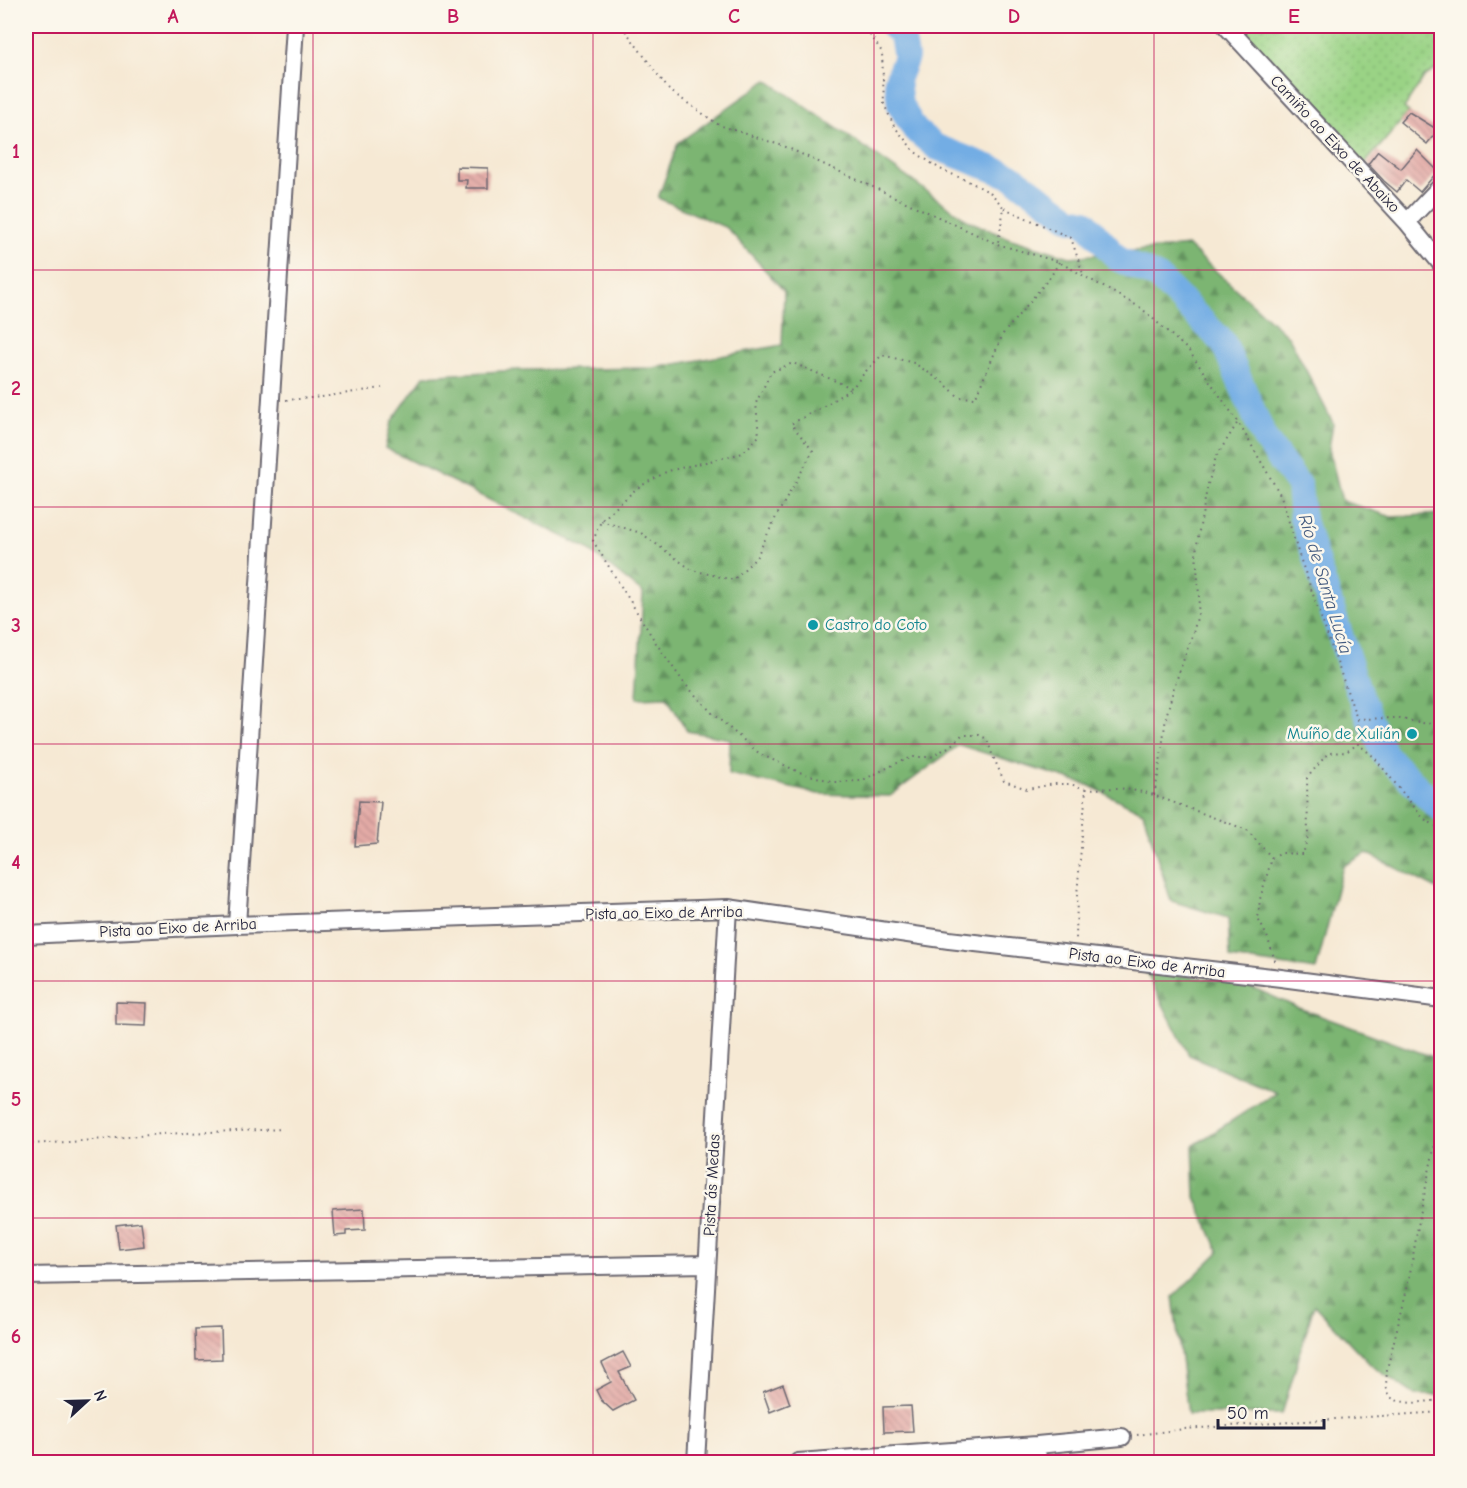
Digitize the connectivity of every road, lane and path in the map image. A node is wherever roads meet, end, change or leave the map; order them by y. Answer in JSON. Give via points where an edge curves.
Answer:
{"nodes":[{"id":1,"x":295,"y":26,"type":"edge"},
{"id":2,"x":622,"y":26,"type":"edge"},
{"id":3,"x":854,"y":26,"type":"edge"},
{"id":4,"x":1226,"y":26,"type":"edge"},
{"id":5,"x":1442,"y":185,"type":"edge"},
{"id":6,"x":1004,"y":208,"type":"junction"},
{"id":7,"x":1407,"y":222,"type":"junction"},
{"id":8,"x":998,"y":244,"type":"junction"},
{"id":9,"x":1059,"y":262,"type":"junction"},
{"id":10,"x":1442,"y":265,"type":"edge"},
{"id":11,"x":1083,"y":276,"type":"junction"},
{"id":12,"x":382,"y":388,"type":"dead end"},
{"id":13,"x":852,"y":388,"type":"junction"},
{"id":14,"x":271,"y":401,"type":"junction"},
{"id":15,"x":1238,"y":422,"type":"junction"},
{"id":16,"x":601,"y":520,"type":"junction"},
{"id":17,"x":1357,"y":719,"type":"junction"},
{"id":18,"x":1442,"y":719,"type":"edge"},
{"id":19,"x":1358,"y":744,"type":"junction"},
{"id":20,"x":1086,"y":789,"type":"junction"},
{"id":21,"x":1154,"y":795,"type":"junction"},
{"id":22,"x":1442,"y":830,"type":"edge"},
{"id":23,"x":1272,"y":858,"type":"junction"},
{"id":24,"x":728,"y":908,"type":"junction"},
{"id":25,"x":237,"y":925,"type":"junction"},
{"id":26,"x":26,"y":934,"type":"edge"},
{"id":27,"x":1076,"y":955,"type":"junction"},
{"id":28,"x":1281,"y":978,"type":"junction"},
{"id":29,"x":1442,"y":999,"type":"edge"},
{"id":30,"x":1442,"y":1111,"type":"edge"},
{"id":31,"x":283,"y":1129,"type":"dead end"},
{"id":32,"x":26,"y":1144,"type":"edge"},
{"id":33,"x":707,"y":1264,"type":"junction"},
{"id":34,"x":26,"y":1276,"type":"edge"},
{"id":35,"x":1442,"y":1401,"type":"edge"},
{"id":36,"x":1442,"y":1412,"type":"edge"},
{"id":37,"x":1122,"y":1437,"type":"joint"},
{"id":38,"x":1037,"y":1445,"type":"junction"},
{"id":39,"x":696,"y":1462,"type":"edge"},
{"id":40,"x":798,"y":1462,"type":"edge"},
{"id":41,"x":1038,"y":1462,"type":"edge"}],
"edges":[{"from":1,"to":14,"type":"street"},
{"from":2,"to":8,"type":"path","via":[[669,90],[719,125],[786,147]]},
{"from":3,"to":6,"type":"path","via":[[871,36],[882,52],[884,104],[894,126],[915,152],[939,169],[991,194]]},
{"from":4,"to":7,"type":"street","name":"Camiño ao Eixo de Abaixo"},
{"from":5,"to":7,"type":"street"},
{"from":6,"to":8,"type":"path"},
{"from":6,"to":11,"type":"path","via":[[1071,238]]},
{"from":7,"to":10,"type":"street","name":"Camiño ao Eixo de Abaixo"},
{"from":8,"to":9,"type":"path"},
{"from":9,"to":11,"type":"path"},
{"from":9,"to":13,"type":"path","via":[[1004,334],[975,398],[959,397],[914,363],[882,355]]},
{"from":11,"to":15,"type":"path","via":[[1141,308],[1189,351]]},
{"from":12,"to":14,"type":"path"},
{"from":13,"to":16,"type":"path","via":[[793,363],[771,372],[756,403],[759,436],[744,453],[668,471],[637,488]]},
{"from":13,"to":16,"type":"path","via":[[791,424],[813,451],[756,558],[733,580],[692,570],[641,533]]},
{"from":14,"to":25,"type":"street"},
{"from":15,"to":17,"type":"path","via":[[1281,496]]},
{"from":15,"to":21,"type":"path","via":[[1216,457],[1208,484],[1196,552],[1198,614],[1168,707]]},
{"from":16,"to":20,"type":"path","via":[[593,541],[656,643],[684,683],[760,754],[799,772],[834,782],[861,781],[913,757],[931,757],[962,735],[979,735],[987,739],[1004,781],[1027,789],[1070,784]]},
{"from":17,"to":18,"type":"path","via":[[1395,718],[1428,724]]},
{"from":17,"to":19,"type":"path"},
{"from":19,"to":22,"type":"path","via":[[1374,757],[1424,818]]},
{"from":19,"to":23,"type":"path","via":[[1346,752],[1328,753],[1307,778],[1308,836],[1303,854],[1282,853]]},
{"from":20,"to":21,"type":"path","via":[[1119,788]]},
{"from":20,"to":27,"type":"path"},
{"from":21,"to":23,"type":"path","via":[[1247,830]]},
{"from":23,"to":28,"type":"path","via":[[1258,919]]},
{"from":24,"to":25,"type":"street","name":"Pista ao Eixo de Arriba"},
{"from":24,"to":27,"type":"street","name":"Pista ao Eixo de Arriba"},
{"from":24,"to":33,"type":"street","name":"Pista ás Medas"},
{"from":25,"to":26,"type":"street","name":"Pista ao Eixo de Arriba"},
{"from":27,"to":28,"type":"street","name":"Pista ao Eixo de Arriba"},
{"from":28,"to":29,"type":"street","name":"Pista ao Eixo de Arriba"},
{"from":30,"to":35,"type":"path","via":[[1386,1386],[1390,1397],[1398,1401]]},
{"from":31,"to":32,"type":"path"},
{"from":33,"to":34,"type":"street"},
{"from":33,"to":39,"type":"street","name":"Pista ás Medas"},
{"from":36,"to":37,"type":"path","via":[[1184,1429]]},
{"from":37,"to":38,"type":"street"},
{"from":38,"to":40,"type":"street"},
{"from":38,"to":41,"type":"street"}]}
